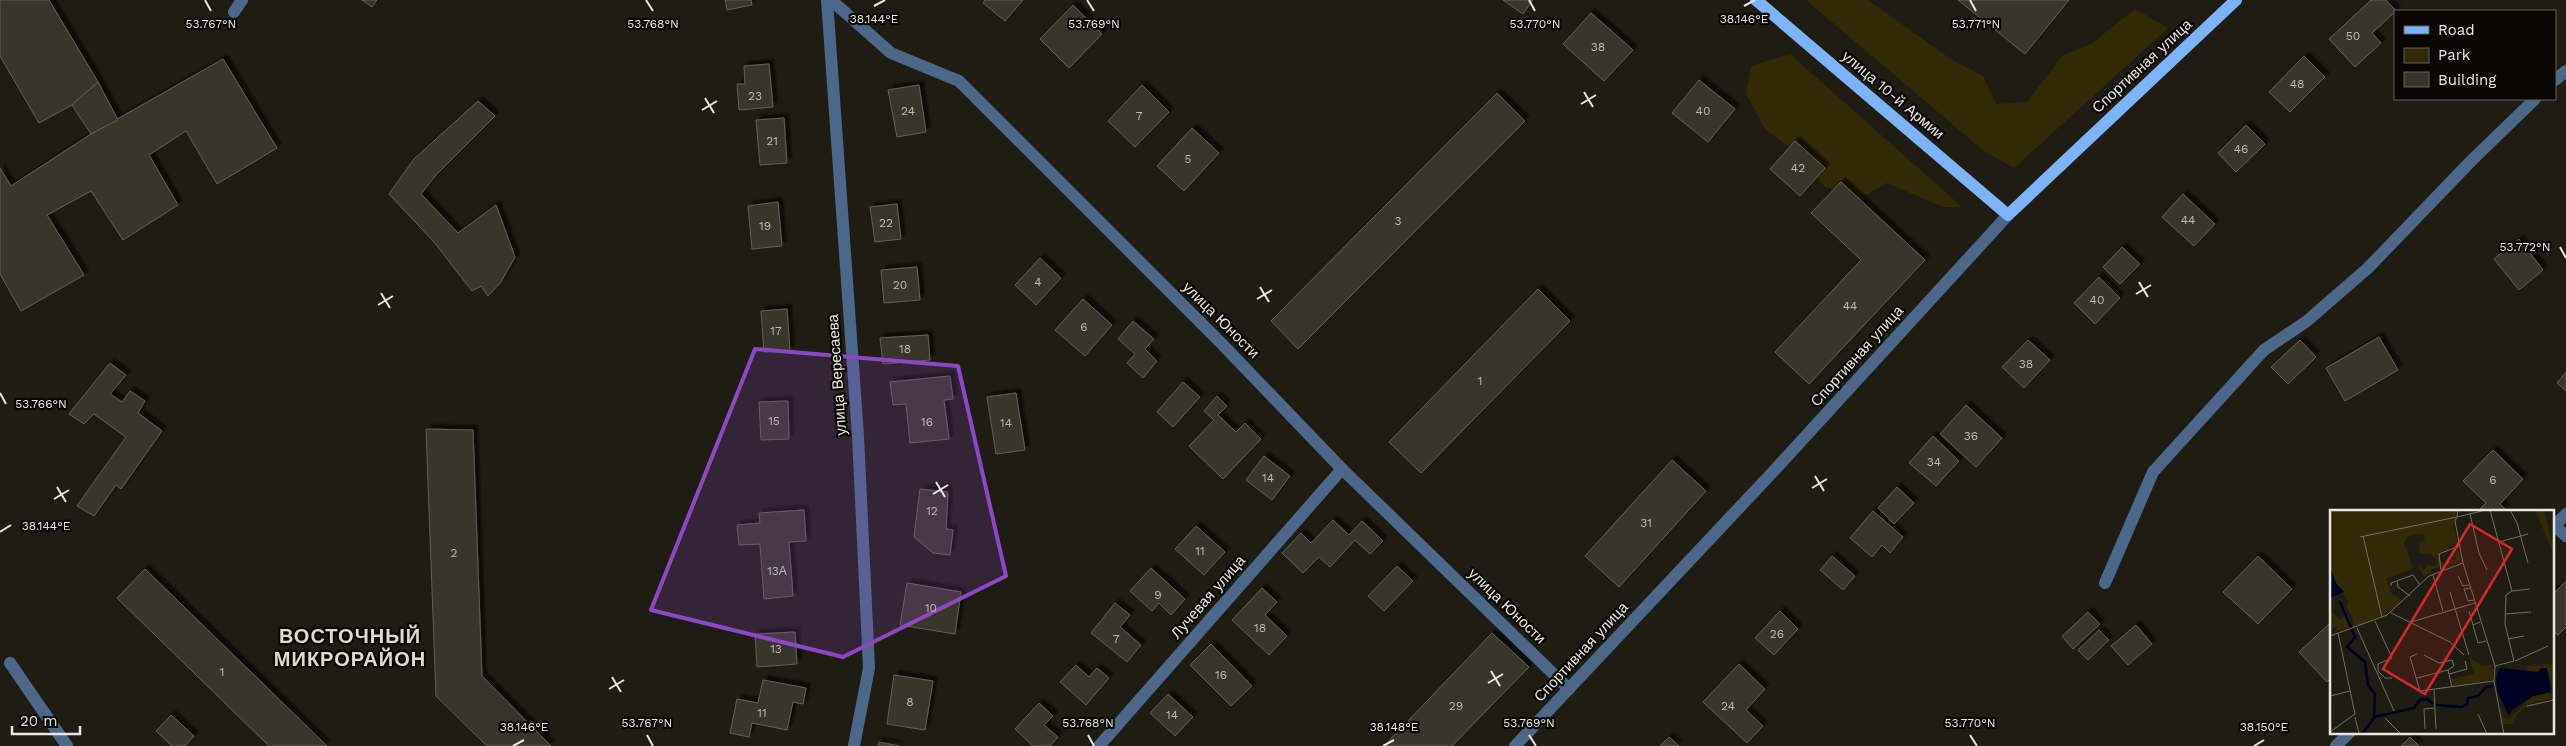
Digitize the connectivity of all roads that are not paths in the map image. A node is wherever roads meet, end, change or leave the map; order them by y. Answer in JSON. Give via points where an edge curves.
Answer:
{"nodes":[{"id":1,"x":242,"y":0,"type":"edge"},
{"id":2,"x":829,"y":0,"type":"edge"},
{"id":3,"x":1756,"y":0,"type":"edge"},
{"id":4,"x":2236,"y":0,"type":"edge"},
{"id":5,"x":234,"y":12,"type":"dead end"},
{"id":6,"x":2566,"y":71,"type":"edge"},
{"id":7,"x":2556,"y":79,"type":"edge"},
{"id":8,"x":2534,"y":100,"type":"edge"},
{"id":9,"x":2008,"y":215,"type":"junction"},
{"id":10,"x":1342,"y":469,"type":"junction"},
{"id":11,"x":2566,"y":514,"type":"edge"},
{"id":12,"x":2554,"y":527,"type":"edge"},
{"id":13,"x":2566,"y":536,"type":"edge"},
{"id":14,"x":2105,"y":583,"type":"dead end"},
{"id":15,"x":10,"y":663,"type":"dead end"},
{"id":16,"x":1569,"y":689,"type":"junction"},
{"id":17,"x":2348,"y":734,"type":"edge"},
{"id":18,"x":68,"y":746,"type":"edge"},
{"id":19,"x":854,"y":746,"type":"edge"},
{"id":20,"x":1099,"y":746,"type":"edge"},
{"id":21,"x":1516,"y":746,"type":"edge"},
{"id":22,"x":2336,"y":746,"type":"edge"}],
"edges":[{"from":1,"to":5,"type":"street"},
{"from":2,"to":10,"type":"street","name":"улица Юности","via":[[891,53],[959,81]]},
{"from":2,"to":19,"type":"street","name":"улица Вересаева","via":[[858,436],[869,668]]},
{"from":3,"to":9,"type":"main road","name":"улица 10-й Армии"},
{"from":4,"to":9,"type":"main road","name":"Спортивная улица"},
{"from":6,"to":7,"type":"street"},
{"from":8,"to":14,"type":"street","via":[[2368,268],[2307,321],[2264,350],[2153,472]]},
{"from":9,"to":16,"type":"street","name":"Спортивная улица"},
{"from":10,"to":16,"type":"street","name":"улица Юности"},
{"from":10,"to":20,"type":"street","name":"Лучевая улица"},
{"from":11,"to":12,"type":"street"},
{"from":12,"to":13,"type":"street"},
{"from":15,"to":18,"type":"street"},
{"from":16,"to":21,"type":"street","name":"Спортивная улица"},
{"from":17,"to":22,"type":"street"}]}
